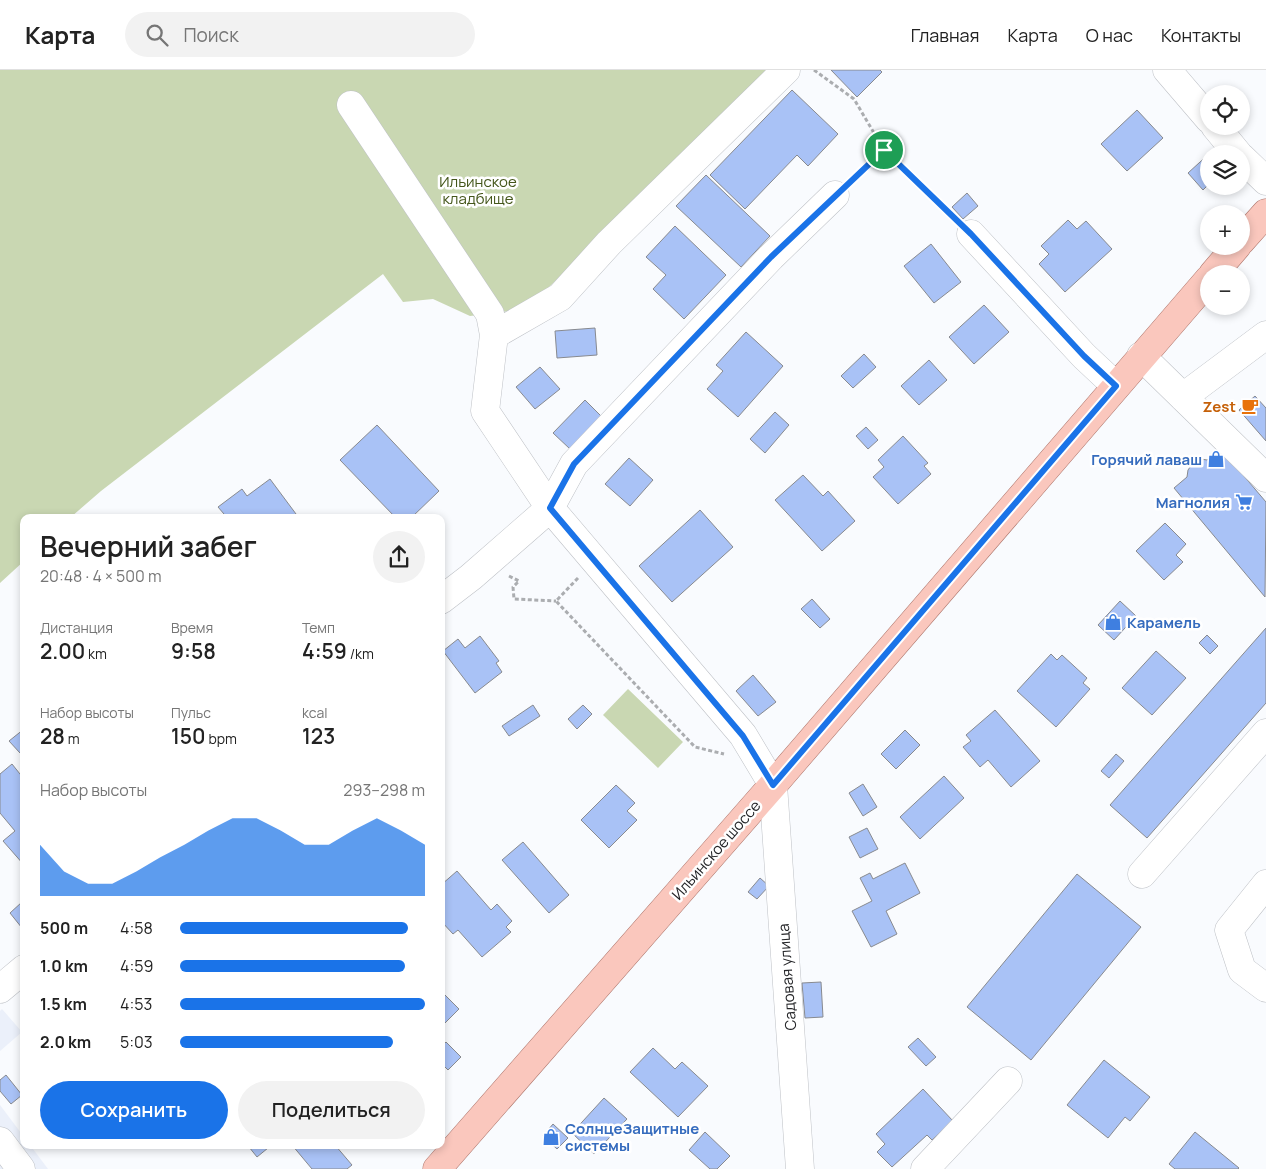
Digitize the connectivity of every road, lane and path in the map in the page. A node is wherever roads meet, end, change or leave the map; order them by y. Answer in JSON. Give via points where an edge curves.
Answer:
{"nodes":[{"id":1,"x":786,"y":70,"type":"edge"},
{"id":2,"x":814,"y":70,"type":"edge"},
{"id":3,"x":1167,"y":70,"type":"edge"},
{"id":4,"x":351,"y":105,"type":"dead end"},
{"id":5,"x":1200,"y":108,"type":"edge"},
{"id":6,"x":1222,"y":135,"type":"edge"},
{"id":7,"x":1231,"y":145,"type":"edge"},
{"id":8,"x":884,"y":150,"type":"junction"},
{"id":9,"x":1250,"y":166,"type":"edge"},
{"id":10,"x":1266,"y":181,"type":"edge"},
{"id":11,"x":835,"y":195,"type":"joint"},
{"id":12,"x":1266,"y":213,"type":"edge"},
{"id":13,"x":1250,"y":231,"type":"edge"},
{"id":14,"x":971,"y":234,"type":"joint"},
{"id":15,"x":1229,"y":255,"type":"edge"},
{"id":16,"x":1221,"y":265,"type":"edge"},
{"id":17,"x":1200,"y":288,"type":"edge"},
{"id":18,"x":494,"y":335,"type":"junction"},
{"id":19,"x":1266,"y":335,"type":"edge"},
{"id":20,"x":1141,"y":356,"type":"junction"},
{"id":21,"x":1116,"y":386,"type":"junction"},
{"id":22,"x":1183,"y":397,"type":"junction"},
{"id":23,"x":1266,"y":478,"type":"edge"},
{"id":24,"x":550,"y":508,"type":"junction"},
{"id":25,"x":596,"y":561,"type":"junction"},
{"id":26,"x":486,"y":564,"type":"junction"},
{"id":27,"x":445,"y":597,"type":"edge"},
{"id":28,"x":556,"y":601,"type":"junction"},
{"id":29,"x":1266,"y":733,"type":"edge"},
{"id":30,"x":732,"y":756,"type":"dead end"},
{"id":31,"x":773,"y":785,"type":"junction"},
{"id":32,"x":1142,"y":874,"type":"dead end"},
{"id":33,"x":1266,"y":884,"type":"edge"},
{"id":34,"x":20,"y":972,"type":"edge"},
{"id":35,"x":1266,"y":988,"type":"edge"},
{"id":36,"x":0,"y":990,"type":"edge"},
{"id":37,"x":1008,"y":1081,"type":"dead end"},
{"id":38,"x":0,"y":1141,"type":"edge"},
{"id":39,"x":21,"y":1169,"type":"edge"},
{"id":40,"x":437,"y":1169,"type":"edge"},
{"id":41,"x":800,"y":1169,"type":"edge"},
{"id":42,"x":925,"y":1169,"type":"edge"}],
"edges":[{"from":1,"to":18,"type":"street","via":[[609,242],[560,297]]},
{"from":2,"to":8,"type":"path","via":[[854,99]]},
{"from":3,"to":5,"type":"street"},
{"from":4,"to":18,"type":"street","via":[[490,314]]},
{"from":6,"to":7,"type":"street"},
{"from":8,"to":11,"type":"path"},
{"from":8,"to":14,"type":"path"},
{"from":9,"to":10,"type":"street"},
{"from":11,"to":24,"type":"street","via":[[771,257],[574,464]]},
{"from":12,"to":13,"type":"main road"},
{"from":14,"to":21,"type":"street"},
{"from":15,"to":16,"type":"main road"},
{"from":17,"to":20,"type":"main road","name":"Ильинское шоссе"},
{"from":18,"to":24,"type":"street","via":[[485,410]]},
{"from":19,"to":22,"type":"street"},
{"from":20,"to":21,"type":"main road","name":"Ильинское шоссе"},
{"from":20,"to":22,"type":"street"},
{"from":21,"to":31,"type":"main road","name":"Ильинское шоссе"},
{"from":22,"to":23,"type":"street"},
{"from":24,"to":25,"type":"street"},
{"from":24,"to":26,"type":"street"},
{"from":25,"to":28,"type":"path"},
{"from":25,"to":31,"type":"street","via":[[743,736]]},
{"from":26,"to":27,"type":"street"},
{"from":26,"to":28,"type":"path","via":[[519,581],[513,587],[514,600]]},
{"from":28,"to":30,"type":"path","via":[[695,747]]},
{"from":29,"to":32,"type":"street"},
{"from":31,"to":40,"type":"main road","name":"Ильинское шоссе"},
{"from":31,"to":41,"type":"street","name":"Садовая улица"},
{"from":33,"to":35,"type":"street","via":[[1229,930],[1242,970]]},
{"from":34,"to":36,"type":"street"},
{"from":37,"to":42,"type":"street"},
{"from":38,"to":39,"type":"street"}]}
